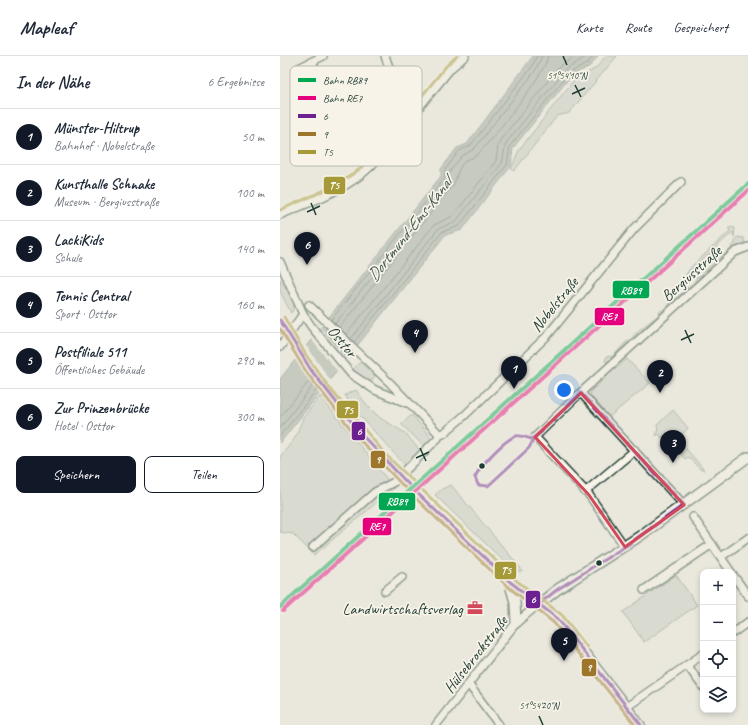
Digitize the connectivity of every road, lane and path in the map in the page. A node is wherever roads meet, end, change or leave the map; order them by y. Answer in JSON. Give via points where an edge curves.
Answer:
{"nodes":[{"id":1,"x":322,"y":56,"type":"edge"},
{"id":2,"x":385,"y":56,"type":"edge"},
{"id":3,"x":465,"y":56,"type":"edge"},
{"id":4,"x":312,"y":62,"type":"junction"},
{"id":5,"x":303,"y":66,"type":"edge"},
{"id":6,"x":314,"y":66,"type":"edge"},
{"id":7,"x":389,"y":66,"type":"edge"},
{"id":8,"x":422,"y":103,"type":"edge"},
{"id":9,"x":371,"y":166,"type":"edge"},
{"id":10,"x":680,"y":182,"type":"dead end"},
{"id":11,"x":280,"y":215,"type":"edge"},
{"id":12,"x":748,"y":247,"type":"edge"},
{"id":13,"x":280,"y":262,"type":"edge"},
{"id":14,"x":309,"y":305,"type":"dead end"},
{"id":15,"x":303,"y":314,"type":"junction"},
{"id":16,"x":282,"y":323,"type":"edge"},
{"id":17,"x":280,"y":347,"type":"edge"},
{"id":18,"x":581,"y":393,"type":"junction"},
{"id":19,"x":415,"y":409,"type":"junction"},
{"id":20,"x":439,"y":434,"type":"junction"},
{"id":21,"x":635,"y":450,"type":"junction"},
{"id":22,"x":748,"y":456,"type":"edge"},
{"id":23,"x":586,"y":492,"type":"junction"},
{"id":24,"x":684,"y":505,"type":"junction"},
{"id":25,"x":693,"y":517,"type":"dead end"},
{"id":26,"x":748,"y":538,"type":"edge"},
{"id":27,"x":712,"y":544,"type":"junction"},
{"id":28,"x":313,"y":547,"type":"dead end"},
{"id":29,"x":624,"y":547,"type":"junction"},
{"id":30,"x":721,"y":557,"type":"junction"},
{"id":31,"x":729,"y":569,"type":"edge"},
{"id":32,"x":402,"y":577,"type":"dead end"},
{"id":33,"x":736,"y":578,"type":"edge"},
{"id":34,"x":509,"y":581,"type":"junction"},
{"id":35,"x":385,"y":590,"type":"dead end"},
{"id":36,"x":644,"y":590,"type":"dead end"},
{"id":37,"x":748,"y":596,"type":"edge"},
{"id":38,"x":539,"y":604,"type":"junction"},
{"id":39,"x":748,"y":622,"type":"edge"},
{"id":40,"x":516,"y":623,"type":"junction"},
{"id":41,"x":736,"y":631,"type":"edge"},
{"id":42,"x":700,"y":656,"type":"edge"},
{"id":43,"x":687,"y":665,"type":"junction"},
{"id":44,"x":700,"y":683,"type":"edge"},
{"id":45,"x":469,"y":685,"type":"junction"},
{"id":46,"x":628,"y":706,"type":"junction"},
{"id":47,"x":436,"y":725,"type":"edge"},
{"id":48,"x":498,"y":725,"type":"edge"},
{"id":49,"x":641,"y":725,"type":"edge"}],
"edges":[{"from":1,"to":4,"type":"street"},
{"from":2,"to":7,"type":"street"},
{"from":3,"to":8,"type":"street","via":[[451,68]]},
{"from":4,"to":5,"type":"street"},
{"from":4,"to":6,"type":"street"},
{"from":9,"to":11,"type":"street","via":[[354,181]]},
{"from":10,"to":20,"type":"street","name":"Nobelstraße","via":[[634,229],[547,336],[465,415],[443,434]]},
{"from":12,"to":18,"type":"street","name":"Bergiusstraße","via":[[735,252]]},
{"from":13,"to":15,"type":"street","name":"Osttor"},
{"from":14,"to":19,"type":"street","name":"Osttor"},
{"from":15,"to":17,"type":"street"},
{"from":15,"to":19,"type":"street","name":"Osttor","via":[[355,378]]},
{"from":16,"to":34,"type":"main road","bridge":true,"via":[[311,370],[343,413],[390,466]]},
{"from":18,"to":21,"type":"street"},
{"from":18,"to":23,"type":"street","name":"Bergiusstraße","via":[[535,437]]},
{"from":19,"to":20,"type":"street","name":"Osttor"},
{"from":20,"to":28,"type":"street","via":[[438,438],[394,482],[375,492]]},
{"from":21,"to":23,"type":"street"},
{"from":21,"to":24,"type":"street"},
{"from":22,"to":24,"type":"main road"},
{"from":23,"to":29,"type":"street","name":"Bergiusstraße","one_way":true},
{"from":24,"to":29,"type":"main road"},
{"from":25,"to":27,"type":"street"},
{"from":26,"to":30,"type":"street"},
{"from":27,"to":30,"type":"street"},
{"from":27,"to":36,"type":"street"},
{"from":29,"to":38,"type":"main road"},
{"from":30,"to":31,"type":"street"},
{"from":32,"to":35,"type":"street"},
{"from":33,"to":37,"type":"street"},
{"from":34,"to":38,"type":"main road"},
{"from":34,"to":40,"type":"main road","via":[[516,602]]},
{"from":38,"to":40,"type":"street","name":"Hülsebrockstraße"},
{"from":38,"to":46,"type":"street","via":[[558,619]]},
{"from":39,"to":41,"type":"street"},
{"from":40,"to":45,"type":"street","name":"Hülsebrockstraße"},
{"from":42,"to":43,"type":"street"},
{"from":43,"to":44,"type":"street"},
{"from":43,"to":46,"type":"street"},
{"from":45,"to":47,"type":"street","name":"Hülsebrockstraße"},
{"from":45,"to":48,"type":"street"},
{"from":46,"to":49,"type":"street"}]}
